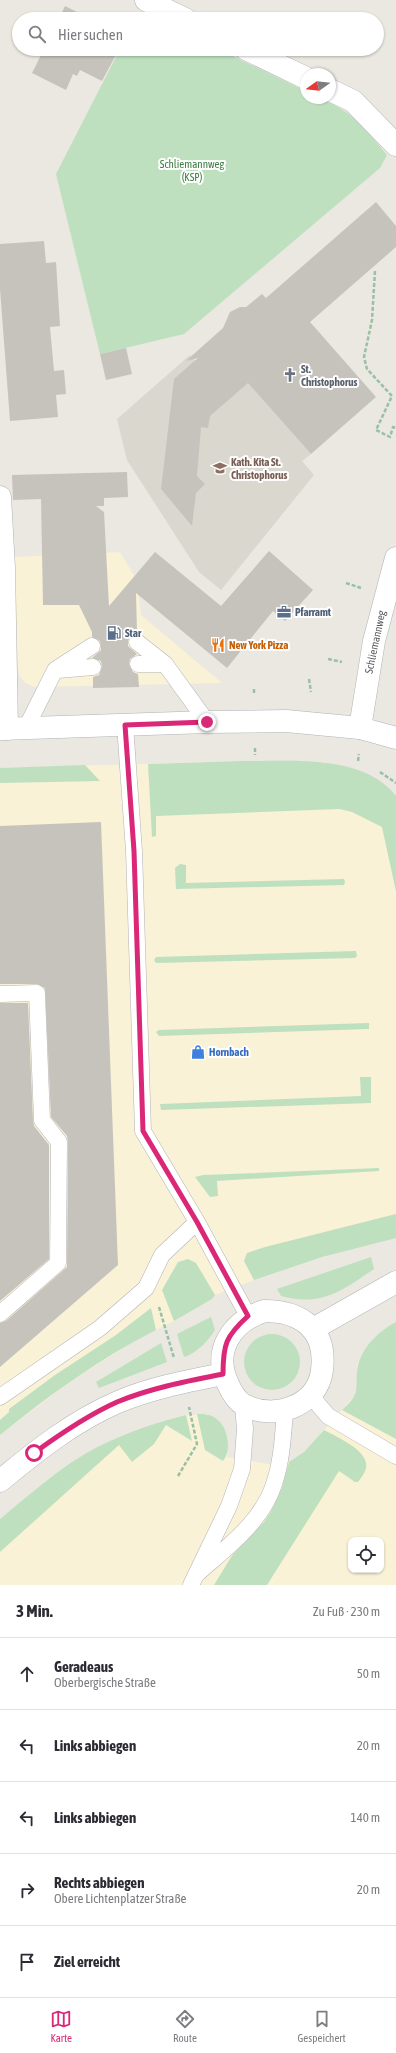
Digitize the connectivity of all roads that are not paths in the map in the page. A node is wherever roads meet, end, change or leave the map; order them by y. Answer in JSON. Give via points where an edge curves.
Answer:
{"nodes":[{"id":1,"x":146,"y":0,"type":"edge"},
{"id":2,"x":171,"y":12,"type":"edge"},
{"id":3,"x":260,"y":56,"type":"edge"},
{"id":4,"x":300,"y":75,"type":"edge"},
{"id":5,"x":336,"y":93,"type":"edge"},
{"id":6,"x":396,"y":146,"type":"edge"},
{"id":7,"x":0,"y":497,"type":"edge"},
{"id":8,"x":396,"y":558,"type":"edge"},
{"id":9,"x":137,"y":642,"type":"dead end"},
{"id":10,"x":92,"y":646,"type":"dead end"},
{"id":11,"x":138,"y":664,"type":"dead end"},
{"id":12,"x":165,"y":664,"type":"junction"},
{"id":13,"x":92,"y":667,"type":"dead end"},
{"id":14,"x":55,"y":670,"type":"junction"},
{"id":15,"x":207,"y":722,"type":"junction"},
{"id":16,"x":125,"y":725,"type":"junction"},
{"id":17,"x":360,"y":728,"type":"junction"},
{"id":18,"x":11,"y":729,"type":"edge"},
{"id":19,"x":396,"y":738,"type":"edge"},
{"id":20,"x":0,"y":994,"type":"edge"},
{"id":21,"x":197,"y":1222,"type":"junction"},
{"id":22,"x":396,"y":1282,"type":"edge"},
{"id":23,"x":0,"y":1314,"type":"edge"},
{"id":24,"x":248,"y":1316,"type":"junction"},
{"id":25,"x":313,"y":1329,"type":"junction"},
{"id":26,"x":223,"y":1374,"type":"junction"},
{"id":27,"x":311,"y":1396,"type":"junction"},
{"id":28,"x":0,"y":1397,"type":"edge"},
{"id":29,"x":244,"y":1405,"type":"junction"},
{"id":30,"x":285,"y":1411,"type":"junction"},
{"id":31,"x":396,"y":1456,"type":"edge"},
{"id":32,"x":0,"y":1481,"type":"edge"},
{"id":33,"x":194,"y":1580,"type":"edge"}],
"edges":[{"from":1,"to":2,"type":"street"},
{"from":3,"to":4,"type":"street"},
{"from":5,"to":6,"type":"street","via":[[353,101]]},
{"from":7,"to":18,"type":"street"},
{"from":8,"to":17,"type":"street","name":"Schliemannweg","via":[[374,642]]},
{"from":9,"to":12,"type":"lane"},
{"from":10,"to":14,"type":"lane"},
{"from":11,"to":12,"type":"lane"},
{"from":12,"to":15,"type":"lane"},
{"from":13,"to":14,"type":"lane"},
{"from":14,"to":18,"type":"lane"},
{"from":15,"to":16,"type":"street"},
{"from":15,"to":17,"type":"street","via":[[294,721]]},
{"from":16,"to":18,"type":"street"},
{"from":16,"to":21,"type":"lane","via":[[134,851],[143,1131]]},
{"from":17,"to":19,"type":"street"},
{"from":20,"to":23,"type":"lane","via":[[37,993],[42,1120],[59,1142],[58,1263]]},
{"from":21,"to":24,"type":"lane"},
{"from":21,"to":28,"type":"lane","via":[[162,1255],[146,1288],[100,1328]]},
{"from":22,"to":25,"type":"street"},
{"from":24,"to":25,"type":"street","via":[[264,1311],[281,1311],[297,1316]]},
{"from":24,"to":26,"type":"street","via":[[232,1331],[223,1351]]},
{"from":25,"to":27,"type":"street","via":[[320,1341],[324,1358],[322,1376]]},
{"from":26,"to":29,"type":"street","via":[[232,1392]]},
{"from":26,"to":32,"type":"street","via":[[181,1383],[117,1402],[57,1437]]},
{"from":27,"to":30,"type":"street"},
{"from":27,"to":31,"type":"lane","via":[[328,1416]]},
{"from":29,"to":30,"type":"street","via":[[266,1412]]},
{"from":29,"to":33,"type":"lane","via":[[242,1469],[229,1506]]},
{"from":30,"to":33,"type":"lane","via":[[274,1484],[265,1504],[255,1520]]}]}
